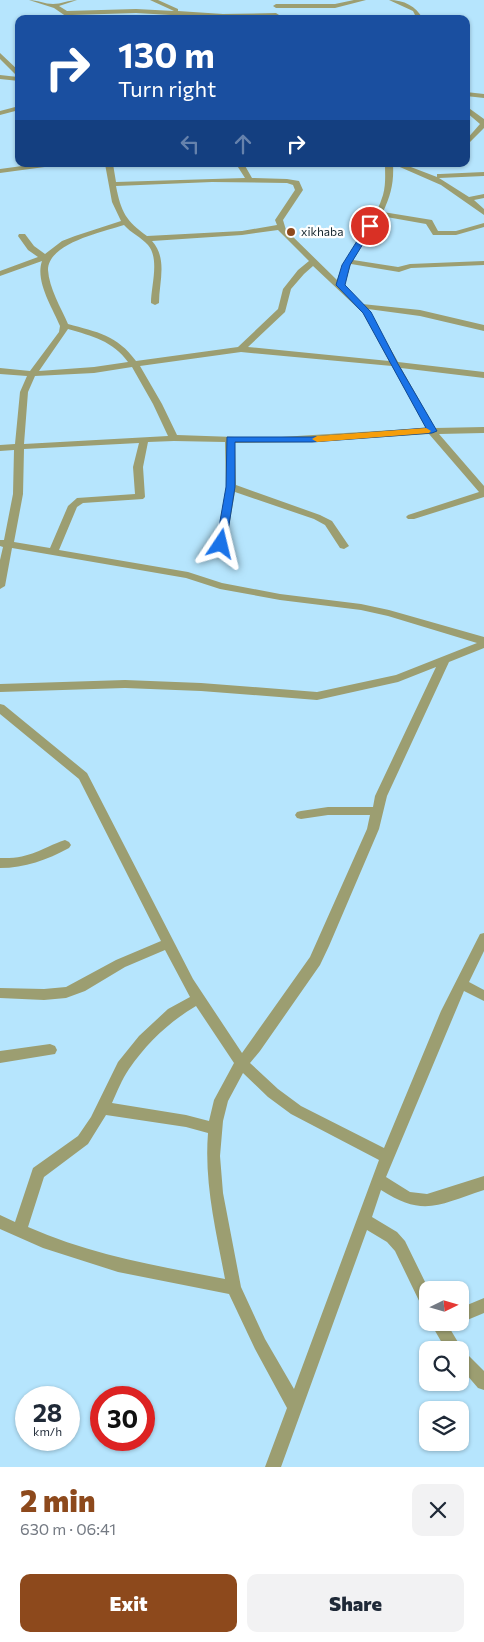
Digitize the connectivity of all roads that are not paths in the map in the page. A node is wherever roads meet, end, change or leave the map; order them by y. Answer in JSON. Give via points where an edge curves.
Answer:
{"nodes":[{"id":1,"x":32,"y":0,"type":"edge"},
{"id":2,"x":74,"y":0,"type":"edge"},
{"id":3,"x":153,"y":0,"type":"edge"},
{"id":4,"x":364,"y":0,"type":"edge"},
{"id":5,"x":392,"y":0,"type":"edge"},
{"id":6,"x":275,"y":3,"type":"edge"},
{"id":7,"x":52,"y":6,"type":"junction"},
{"id":8,"x":68,"y":13,"type":"joint"},
{"id":9,"x":186,"y":14,"type":"junction"},
{"id":10,"x":216,"y":15,"type":"edge"},
{"id":11,"x":418,"y":15,"type":"edge"},
{"id":12,"x":0,"y":55,"type":"edge"},
{"id":13,"x":15,"y":72,"type":"edge"},
{"id":14,"x":15,"y":75,"type":"edge"},
{"id":15,"x":1,"y":77,"type":"edge"},
{"id":16,"x":470,"y":94,"type":"edge"},
{"id":17,"x":484,"y":96,"type":"edge"},
{"id":18,"x":15,"y":109,"type":"edge"},
{"id":19,"x":470,"y":112,"type":"edge"},
{"id":20,"x":0,"y":113,"type":"edge"},
{"id":21,"x":484,"y":124,"type":"edge"},
{"id":22,"x":470,"y":138,"type":"edge"},
{"id":23,"x":484,"y":139,"type":"edge"},
{"id":24,"x":470,"y":141,"type":"edge"},
{"id":25,"x":30,"y":167,"type":"edge"},
{"id":26,"x":110,"y":167,"type":"edge"},
{"id":27,"x":242,"y":167,"type":"edge"},
{"id":28,"x":390,"y":167,"type":"edge"},
{"id":29,"x":407,"y":167,"type":"edge"},
{"id":30,"x":439,"y":167,"type":"dead end"},
{"id":31,"x":0,"y":171,"type":"edge"},
{"id":32,"x":484,"y":174,"type":"edge"},
{"id":33,"x":439,"y":177,"type":"junction"},
{"id":34,"x":250,"y":181,"type":"junction"},
{"id":35,"x":113,"y":184,"type":"junction"},
{"id":36,"x":484,"y":196,"type":"edge"},
{"id":37,"x":469,"y":199,"type":"junction"},
{"id":38,"x":484,"y":212,"type":"edge"},
{"id":39,"x":378,"y":213,"type":"junction"},
{"id":40,"x":125,"y":222,"type":"junction"},
{"id":41,"x":484,"y":225,"type":"edge"},
{"id":42,"x":280,"y":227,"type":"junction"},
{"id":43,"x":22,"y":236,"type":"dead end"},
{"id":44,"x":145,"y":239,"type":"junction"},
{"id":45,"x":46,"y":256,"type":"junction"},
{"id":46,"x":348,"y":261,"type":"junction"},
{"id":47,"x":313,"y":262,"type":"junction"},
{"id":48,"x":484,"y":263,"type":"edge"},
{"id":49,"x":0,"y":274,"type":"edge"},
{"id":50,"x":342,"y":275,"type":"junction"},
{"id":51,"x":331,"y":278,"type":"junction"},
{"id":52,"x":340,"y":285,"type":"junction"},
{"id":53,"x":155,"y":303,"type":"dead end"},
{"id":54,"x":361,"y":306,"type":"junction"},
{"id":55,"x":64,"y":326,"type":"junction"},
{"id":56,"x":484,"y":328,"type":"edge"},
{"id":57,"x":241,"y":348,"type":"junction"},
{"id":58,"x":394,"y":364,"type":"junction"},
{"id":59,"x":133,"y":365,"type":"junction"},
{"id":60,"x":0,"y":371,"type":"edge"},
{"id":61,"x":32,"y":374,"type":"junction"},
{"id":62,"x":484,"y":376,"type":"edge"},
{"id":63,"x":484,"y":430,"type":"edge"},
{"id":64,"x":432,"y":431,"type":"junction"},
{"id":65,"x":174,"y":438,"type":"junction"},
{"id":66,"x":144,"y":439,"type":"junction"},
{"id":67,"x":230,"y":439,"type":"junction"},
{"id":68,"x":19,"y":446,"type":"junction"},
{"id":69,"x":0,"y":448,"type":"edge"},
{"id":70,"x":231,"y":487,"type":"junction"},
{"id":71,"x":484,"y":493,"type":"edge"},
{"id":72,"x":411,"y":517,"type":"dead end"},
{"id":73,"x":4,"y":544,"type":"edge"},
{"id":74,"x":221,"y":544,"type":"dead end"},
{"id":75,"x":344,"y":546,"type":"dead end"},
{"id":76,"x":53,"y":552,"type":"junction"},
{"id":77,"x":0,"y":586,"type":"edge"},
{"id":78,"x":483,"y":645,"type":"edge"},
{"id":79,"x":445,"y":659,"type":"junction"},
{"id":80,"x":0,"y":688,"type":"edge"},
{"id":81,"x":0,"y":708,"type":"edge"},
{"id":82,"x":377,"y":810,"type":"junction"},
{"id":83,"x":301,"y":815,"type":"dead end"},
{"id":84,"x":65,"y":845,"type":"dead end"},
{"id":85,"x":0,"y":863,"type":"edge"},
{"id":86,"x":483,"y":941,"type":"edge"},
{"id":87,"x":168,"y":942,"type":"junction"},
{"id":88,"x":462,"y":984,"type":"junction"},
{"id":89,"x":0,"y":993,"type":"edge"},
{"id":90,"x":484,"y":996,"type":"edge"},
{"id":91,"x":199,"y":998,"type":"junction"},
{"id":92,"x":50,"y":1050,"type":"dead end"},
{"id":93,"x":0,"y":1057,"type":"edge"},
{"id":94,"x":242,"y":1063,"type":"junction"},
{"id":95,"x":102,"y":1108,"type":"junction"},
{"id":96,"x":215,"y":1129,"type":"junction"},
{"id":97,"x":387,"y":1157,"type":"junction"},
{"id":98,"x":378,"y":1180,"type":"junction"},
{"id":99,"x":484,"y":1183,"type":"edge"},
{"id":100,"x":363,"y":1219,"type":"junction"},
{"id":101,"x":0,"y":1222,"type":"edge"},
{"id":102,"x":20,"y":1230,"type":"junction"},
{"id":103,"x":419,"y":1285,"type":"edge"},
{"id":104,"x":234,"y":1288,"type":"junction"},
{"id":105,"x":484,"y":1305,"type":"edge"},
{"id":106,"x":469,"y":1312,"type":"edge"},
{"id":107,"x":469,"y":1366,"type":"edge"},
{"id":108,"x":484,"y":1382,"type":"edge"},
{"id":109,"x":294,"y":1406,"type":"junction"},
{"id":110,"x":273,"y":1467,"type":"edge"}],
"edges":[{"from":1,"to":7,"type":"street"},
{"from":2,"to":7,"type":"street"},
{"from":3,"to":9,"type":"street"},
{"from":4,"to":6,"type":"street","via":[[335,6]]},
{"from":5,"to":11,"type":"street","via":[[415,10]]},
{"from":7,"to":8,"type":"street"},
{"from":8,"to":9,"type":"street","via":[[136,11]]},
{"from":9,"to":10,"type":"street"},
{"from":12,"to":13,"type":"street"},
{"from":14,"to":15,"type":"street"},
{"from":16,"to":17,"type":"street"},
{"from":18,"to":20,"type":"street"},
{"from":19,"to":21,"type":"street"},
{"from":21,"to":22,"type":"street"},
{"from":23,"to":24,"type":"street"},
{"from":25,"to":31,"type":"street"},
{"from":26,"to":35,"type":"street"},
{"from":27,"to":34,"type":"street"},
{"from":28,"to":39,"type":"street","via":[[390,189]]},
{"from":29,"to":33,"type":"street"},
{"from":30,"to":33,"type":"street"},
{"from":32,"to":33,"type":"street"},
{"from":33,"to":37,"type":"street"},
{"from":34,"to":35,"type":"street"},
{"from":34,"to":42,"type":"street","via":[[287,181],[298,186],[299,190],[279,220]]},
{"from":35,"to":40,"type":"street","via":[[117,206]]},
{"from":36,"to":37,"type":"street"},
{"from":37,"to":38,"type":"street"},
{"from":39,"to":41,"type":"street","via":[[429,222],[436,233],[456,233]]},
{"from":39,"to":46,"type":"street"},
{"from":40,"to":44,"type":"street"},
{"from":40,"to":45,"type":"street","via":[[63,244]]},
{"from":42,"to":44,"type":"street","via":[[242,233]]},
{"from":42,"to":47,"type":"street"},
{"from":43,"to":45,"type":"street","via":[[31,248]]},
{"from":44,"to":53,"type":"street","via":[[156,252],[158,263]]},
{"from":45,"to":49,"type":"street"},
{"from":45,"to":55,"type":"street","via":[[45,275]]},
{"from":46,"to":48,"type":"street","via":[[399,270],[415,266]]},
{"from":46,"to":50,"type":"street"},
{"from":47,"to":51,"type":"street"},
{"from":47,"to":57,"type":"street","via":[[287,289],[282,310]]},
{"from":50,"to":51,"type":"street"},
{"from":50,"to":52,"type":"street"},
{"from":51,"to":52,"type":"street"},
{"from":52,"to":54,"type":"street"},
{"from":54,"to":56,"type":"street","via":[[420,313]]},
{"from":54,"to":58,"type":"street"},
{"from":55,"to":59,"type":"street","via":[[103,337],[121,348]]},
{"from":55,"to":61,"type":"street"},
{"from":57,"to":58,"type":"street"},
{"from":57,"to":59,"type":"street"},
{"from":58,"to":62,"type":"street"},
{"from":58,"to":64,"type":"street"},
{"from":59,"to":61,"type":"street"},
{"from":59,"to":65,"type":"street"},
{"from":60,"to":61,"type":"street"},
{"from":61,"to":68,"type":"street","via":[[24,392]]},
{"from":63,"to":64,"type":"street"},
{"from":64,"to":67,"type":"street","via":[[312,440]]},
{"from":64,"to":71,"type":"street"},
{"from":65,"to":66,"type":"street"},
{"from":65,"to":67,"type":"street"},
{"from":66,"to":68,"type":"street"},
{"from":66,"to":76,"type":"street","via":[[138,467],[140,497],[80,500],[73,506]]},
{"from":67,"to":70,"type":"street"},
{"from":68,"to":69,"type":"street"},
{"from":68,"to":73,"type":"street","via":[[19,488]]},
{"from":70,"to":74,"type":"street"},
{"from":70,"to":75,"type":"street","via":[[329,523]]},
{"from":71,"to":72,"type":"street"},
{"from":73,"to":76,"type":"street"},
{"from":73,"to":77,"type":"street"},
{"from":76,"to":78,"type":"street","via":[[188,575],[220,586],[280,598],[389,613]]},
{"from":78,"to":79,"type":"street"},
{"from":79,"to":80,"type":"street","via":[[398,678],[317,696],[125,684]]},
{"from":79,"to":82,"type":"street"},
{"from":81,"to":87,"type":"street","via":[[83,776]]},
{"from":82,"to":83,"type":"street"},
{"from":82,"to":94,"type":"street","via":[[373,829],[315,962]]},
{"from":84,"to":85,"type":"street","via":[[45,856]]},
{"from":86,"to":88,"type":"street"},
{"from":87,"to":89,"type":"street","via":[[71,991],[60,994]]},
{"from":87,"to":91,"type":"street"},
{"from":88,"to":90,"type":"street"},
{"from":88,"to":97,"type":"street"},
{"from":91,"to":94,"type":"street"},
{"from":91,"to":95,"type":"street","via":[[173,1013],[144,1040],[123,1066]]},
{"from":92,"to":93,"type":"street"},
{"from":94,"to":96,"type":"street","via":[[221,1100]]},
{"from":94,"to":97,"type":"street","via":[[296,1110]]},
{"from":95,"to":96,"type":"street","via":[[186,1121]]},
{"from":95,"to":102,"type":"street","via":[[83,1140],[38,1173]]},
{"from":96,"to":104,"type":"street","via":[[216,1193]]},
{"from":97,"to":98,"type":"street"},
{"from":98,"to":99,"type":"street","via":[[404,1197],[418,1201]]},
{"from":98,"to":100,"type":"street"},
{"from":100,"to":103,"type":"street","via":[[392,1236]]},
{"from":100,"to":109,"type":"street"},
{"from":101,"to":102,"type":"street"},
{"from":102,"to":104,"type":"street","via":[[43,1242],[118,1266]]},
{"from":104,"to":109,"type":"street"},
{"from":105,"to":106,"type":"street"},
{"from":107,"to":108,"type":"street"},
{"from":109,"to":110,"type":"street"}]}
